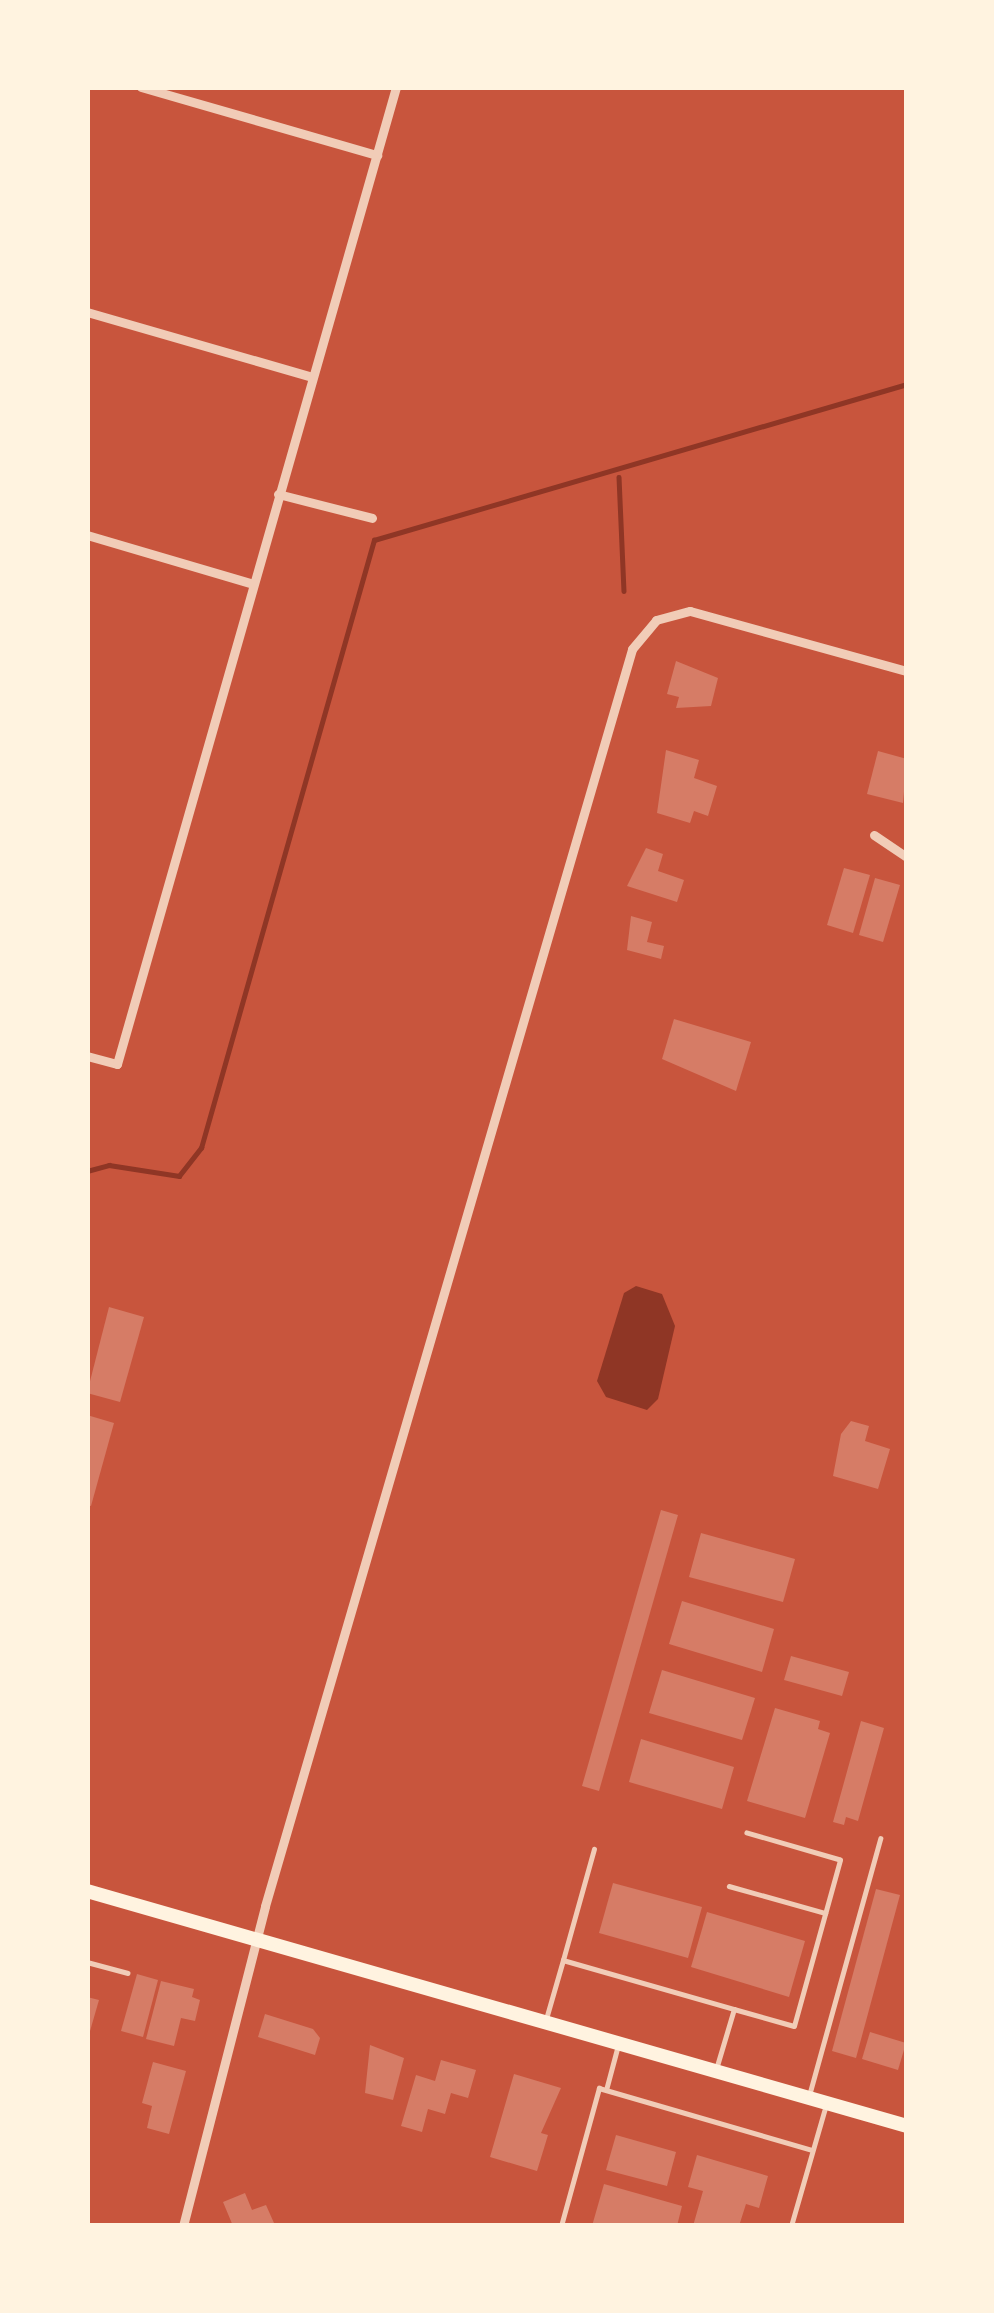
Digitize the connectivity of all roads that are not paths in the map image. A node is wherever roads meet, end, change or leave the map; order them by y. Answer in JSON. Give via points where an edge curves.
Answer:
{"nodes":[{"id":1,"x":141,"y":87,"type":"edge"},
{"id":2,"x":396,"y":87,"type":"edge"},
{"id":3,"x":376,"y":155,"type":"junction"},
{"id":4,"x":87,"y":312,"type":"edge"},
{"id":5,"x":312,"y":377,"type":"junction"},
{"id":6,"x":278,"y":494,"type":"junction"},
{"id":7,"x":372,"y":518,"type":"dead end"},
{"id":8,"x":87,"y":535,"type":"edge"},
{"id":9,"x":253,"y":584,"type":"junction"},
{"id":10,"x":907,"y":671,"type":"edge"},
{"id":11,"x":874,"y":835,"type":"dead end"},
{"id":12,"x":907,"y":857,"type":"edge"},
{"id":13,"x":87,"y":1056,"type":"edge"},
{"id":14,"x":747,"y":1833,"type":"dead end"},
{"id":15,"x":880,"y":1839,"type":"dead end"},
{"id":16,"x":594,"y":1849,"type":"dead end"},
{"id":17,"x":728,"y":1886,"type":"dead end"},
{"id":18,"x":87,"y":1891,"type":"edge"},
{"id":19,"x":825,"y":1913,"type":"junction"},
{"id":20,"x":259,"y":1940,"type":"junction"},
{"id":21,"x":563,"y":1960,"type":"junction"},
{"id":22,"x":87,"y":1962,"type":"edge"},
{"id":23,"x":128,"y":1973,"type":"dead end"},
{"id":24,"x":734,"y":2009,"type":"junction"},
{"id":25,"x":545,"y":2022,"type":"junction"},
{"id":26,"x":619,"y":2043,"type":"junction"},
{"id":27,"x":716,"y":2071,"type":"junction"},
{"id":28,"x":606,"y":2090,"type":"junction"},
{"id":29,"x":808,"y":2098,"type":"junction"},
{"id":30,"x":826,"y":2103,"type":"junction"},
{"id":31,"x":907,"y":2126,"type":"edge"},
{"id":32,"x":812,"y":2150,"type":"junction"},
{"id":33,"x":183,"y":2226,"type":"edge"},
{"id":34,"x":561,"y":2226,"type":"edge"},
{"id":35,"x":791,"y":2226,"type":"edge"}],
"edges":[{"from":1,"to":3,"type":"street"},
{"from":2,"to":3,"type":"street"},
{"from":3,"to":5,"type":"street"},
{"from":4,"to":5,"type":"street"},
{"from":5,"to":6,"type":"street"},
{"from":6,"to":7,"type":"street"},
{"from":6,"to":9,"type":"street"},
{"from":8,"to":9,"type":"street"},
{"from":9,"to":13,"type":"street","via":[[117,1064]]},
{"from":10,"to":20,"type":"street","via":[[679,611],[656,620],[627,660]]},
{"from":11,"to":12,"type":"street"},
{"from":14,"to":19,"type":"lane","via":[[840,1860]]},
{"from":15,"to":29,"type":"lane"},
{"from":16,"to":21,"type":"lane"},
{"from":17,"to":19,"type":"lane"},
{"from":18,"to":20,"type":"main road"},
{"from":19,"to":24,"type":"lane","via":[[794,2026]]},
{"from":20,"to":25,"type":"main road"},
{"from":20,"to":33,"type":"street"},
{"from":21,"to":24,"type":"lane"},
{"from":21,"to":25,"type":"lane"},
{"from":22,"to":23,"type":"lane"},
{"from":24,"to":27,"type":"lane"},
{"from":25,"to":26,"type":"main road"},
{"from":26,"to":27,"type":"main road"},
{"from":26,"to":28,"type":"lane"},
{"from":27,"to":29,"type":"main road"},
{"from":28,"to":32,"type":"lane"},
{"from":28,"to":34,"type":"lane","via":[[599,2088]]},
{"from":29,"to":30,"type":"main road"},
{"from":30,"to":31,"type":"main road"},
{"from":30,"to":32,"type":"lane"},
{"from":32,"to":35,"type":"lane"}]}
